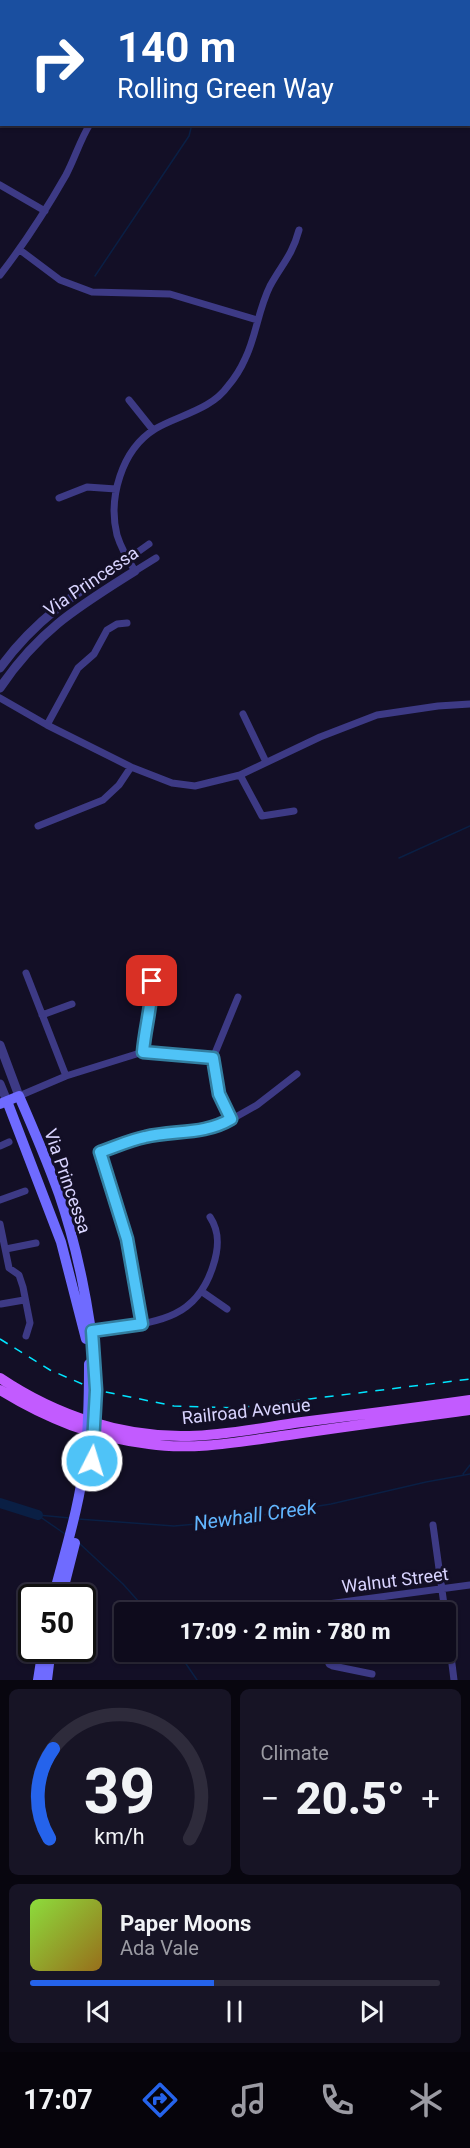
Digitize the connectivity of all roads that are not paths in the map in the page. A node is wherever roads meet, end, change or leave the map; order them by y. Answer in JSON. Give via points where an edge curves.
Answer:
{"nodes":[{"id":1,"x":89,"y":126,"type":"edge"},
{"id":2,"x":0,"y":184,"type":"edge"},
{"id":3,"x":45,"y":211,"type":"junction"},
{"id":4,"x":299,"y":230,"type":"dead end"},
{"id":5,"x":20,"y":249,"type":"junction"},
{"id":6,"x":0,"y":275,"type":"edge"},
{"id":7,"x":257,"y":320,"type":"junction"},
{"id":8,"x":129,"y":400,"type":"dead end"},
{"id":9,"x":153,"y":430,"type":"junction"},
{"id":10,"x":116,"y":489,"type":"junction"},
{"id":11,"x":59,"y":498,"type":"dead end"},
{"id":12,"x":149,"y":544,"type":"dead end"},
{"id":13,"x":156,"y":558,"type":"dead end"},
{"id":14,"x":128,"y":559,"type":"junction"},
{"id":15,"x":135,"y":571,"type":"junction"},
{"id":16,"x":127,"y":623,"type":"dead end"},
{"id":17,"x":0,"y":668,"type":"edge"},
{"id":18,"x":0,"y":688,"type":"edge"},
{"id":19,"x":0,"y":698,"type":"edge"},
{"id":20,"x":470,"y":704,"type":"edge"},
{"id":21,"x":243,"y":714,"type":"dead end"},
{"id":22,"x":47,"y":725,"type":"junction"},
{"id":23,"x":266,"y":762,"type":"junction"},
{"id":24,"x":130,"y":766,"type":"junction"},
{"id":25,"x":240,"y":775,"type":"junction"},
{"id":26,"x":294,"y":811,"type":"dead end"},
{"id":27,"x":38,"y":826,"type":"dead end"},
{"id":28,"x":26,"y":973,"type":"dead end"},
{"id":29,"x":152,"y":981,"type":"dead end"},
{"id":30,"x":238,"y":997,"type":"dead end"},
{"id":31,"x":72,"y":1004,"type":"dead end"},
{"id":32,"x":42,"y":1016,"type":"junction"},
{"id":33,"x":0,"y":1045,"type":"edge"},
{"id":34,"x":143,"y":1052,"type":"junction"},
{"id":35,"x":213,"y":1058,"type":"junction"},
{"id":36,"x":297,"y":1074,"type":"dead end"},
{"id":37,"x":66,"y":1076,"type":"junction"},
{"id":38,"x":0,"y":1084,"type":"edge"},
{"id":39,"x":19,"y":1096,"type":"junction"},
{"id":40,"x":3,"y":1102,"type":"edge"},
{"id":41,"x":231,"y":1119,"type":"junction"},
{"id":42,"x":9,"y":1142,"type":"dead end"},
{"id":43,"x":0,"y":1146,"type":"edge"},
{"id":44,"x":25,"y":1191,"type":"dead end"},
{"id":45,"x":0,"y":1200,"type":"edge"},
{"id":46,"x":210,"y":1217,"type":"dead end"},
{"id":47,"x":0,"y":1224,"type":"edge"},
{"id":48,"x":36,"y":1243,"type":"dead end"},
{"id":49,"x":6,"y":1249,"type":"junction"},
{"id":50,"x":0,"y":1269,"type":"edge"},
{"id":51,"x":9,"y":1269,"type":"junction"},
{"id":52,"x":201,"y":1291,"type":"junction"},
{"id":53,"x":24,"y":1300,"type":"junction"},
{"id":54,"x":1,"y":1304,"type":"edge"},
{"id":55,"x":227,"y":1310,"type":"dead end"},
{"id":56,"x":142,"y":1324,"type":"junction"},
{"id":57,"x":89,"y":1333,"type":"junction"},
{"id":58,"x":26,"y":1336,"type":"dead end"},
{"id":59,"x":92,"y":1365,"type":"junction"},
{"id":60,"x":0,"y":1378,"type":"edge"},
{"id":61,"x":0,"y":1390,"type":"edge"},
{"id":62,"x":470,"y":1400,"type":"edge"},
{"id":63,"x":470,"y":1410,"type":"edge"},
{"id":64,"x":434,"y":1525,"type":"dead end"},
{"id":65,"x":57,"y":1584,"type":"edge"},
{"id":66,"x":64,"y":1584,"type":"edge"},
{"id":67,"x":470,"y":1585,"type":"edge"},
{"id":68,"x":442,"y":1590,"type":"junction"},
{"id":69,"x":344,"y":1602,"type":"edge"},
{"id":70,"x":444,"y":1602,"type":"edge"},
{"id":71,"x":41,"y":1662,"type":"edge"},
{"id":72,"x":49,"y":1662,"type":"edge"},
{"id":73,"x":328,"y":1662,"type":"edge"},
{"id":74,"x":452,"y":1662,"type":"edge"},
{"id":75,"x":372,"y":1674,"type":"dead end"},
{"id":76,"x":38,"y":1680,"type":"edge"},
{"id":77,"x":47,"y":1680,"type":"edge"},
{"id":78,"x":454,"y":1680,"type":"edge"}],
"edges":[{"from":1,"to":3,"type":"street"},
{"from":2,"to":3,"type":"street"},
{"from":3,"to":5,"type":"street"},
{"from":4,"to":7,"type":"street","via":[[294,249],[270,287]]},
{"from":5,"to":6,"type":"street"},
{"from":5,"to":7,"type":"street","via":[[60,280],[92,292],[170,294]]},
{"from":7,"to":9,"type":"street","via":[[246,359],[228,388],[210,404]]},
{"from":8,"to":9,"type":"street"},
{"from":9,"to":10,"type":"street","via":[[128,459]]},
{"from":10,"to":11,"type":"street","via":[[87,487]]},
{"from":10,"to":14,"type":"street","via":[[117,536]]},
{"from":12,"to":14,"type":"street","name":"Via Princessa"},
{"from":13,"to":15,"type":"street","name":"Via Princessa"},
{"from":14,"to":15,"type":"street"},
{"from":14,"to":17,"type":"street","name":"Via Princessa","via":[[40,621]]},
{"from":15,"to":18,"type":"street","name":"Via Princessa","via":[[48,630]]},
{"from":16,"to":22,"type":"street","via":[[107,630],[94,654],[78,668]]},
{"from":19,"to":22,"type":"street"},
{"from":20,"to":23,"type":"street","via":[[377,714]]},
{"from":21,"to":23,"type":"street"},
{"from":22,"to":24,"type":"street"},
{"from":23,"to":25,"type":"street"},
{"from":24,"to":25,"type":"street","via":[[172,783],[195,786]]},
{"from":24,"to":27,"type":"street","via":[[119,785],[103,800]]},
{"from":25,"to":26,"type":"street","via":[[262,816]]},
{"from":28,"to":32,"type":"street"},
{"from":29,"to":34,"type":"street"},
{"from":30,"to":35,"type":"street"},
{"from":31,"to":32,"type":"street"},
{"from":32,"to":37,"type":"street"},
{"from":33,"to":39,"type":"street","name":"Via Princessa"},
{"from":34,"to":35,"type":"street"},
{"from":34,"to":37,"type":"street"},
{"from":35,"to":41,"type":"street","via":[[219,1094]]},
{"from":36,"to":41,"type":"street","via":[[257,1105]]},
{"from":37,"to":39,"type":"street"},
{"from":38,"to":40,"type":"street","name":"Via Princessa"},
{"from":39,"to":40,"type":"main road"},
{"from":39,"to":57,"type":"main road","name":"Via Princessa","via":[[59,1194]]},
{"from":40,"to":57,"type":"main road","name":"Via Princessa","via":[[62,1242]]},
{"from":41,"to":56,"type":"street","via":[[201,1131],[145,1137],[100,1152],[127,1239]]},
{"from":42,"to":43,"type":"street"},
{"from":44,"to":45,"type":"street"},
{"from":46,"to":52,"type":"street","via":[[216,1227],[216,1256]]},
{"from":47,"to":49,"type":"street"},
{"from":48,"to":49,"type":"street"},
{"from":49,"to":51,"type":"street"},
{"from":50,"to":51,"type":"street"},
{"from":51,"to":53,"type":"street","via":[[19,1275]]},
{"from":52,"to":55,"type":"street"},
{"from":52,"to":56,"type":"street","via":[[192,1304],[178,1313]]},
{"from":53,"to":54,"type":"street"},
{"from":53,"to":58,"type":"street","via":[[30,1323]]},
{"from":56,"to":57,"type":"street"},
{"from":57,"to":59,"type":"main road"},
{"from":59,"to":65,"type":"main road","bridge":true,"via":[[85,1457]]},
{"from":59,"to":66,"type":"main road","bridge":true,"via":[[94,1444]]},
{"from":60,"to":62,"type":"main road","name":"Railroad Avenue","via":[[81,1419],[158,1435],[190,1436]]},
{"from":61,"to":63,"type":"main road","name":"Railroad Avenue","via":[[60,1423],[151,1445],[244,1441]]},
{"from":64,"to":68,"type":"street"},
{"from":67,"to":68,"type":"street","name":"Walnut Street"},
{"from":68,"to":69,"type":"street","name":"Walnut Street"},
{"from":68,"to":70,"type":"street"},
{"from":71,"to":76,"type":"main road"},
{"from":72,"to":77,"type":"main road"},
{"from":73,"to":75,"type":"street"},
{"from":74,"to":78,"type":"street"}]}
